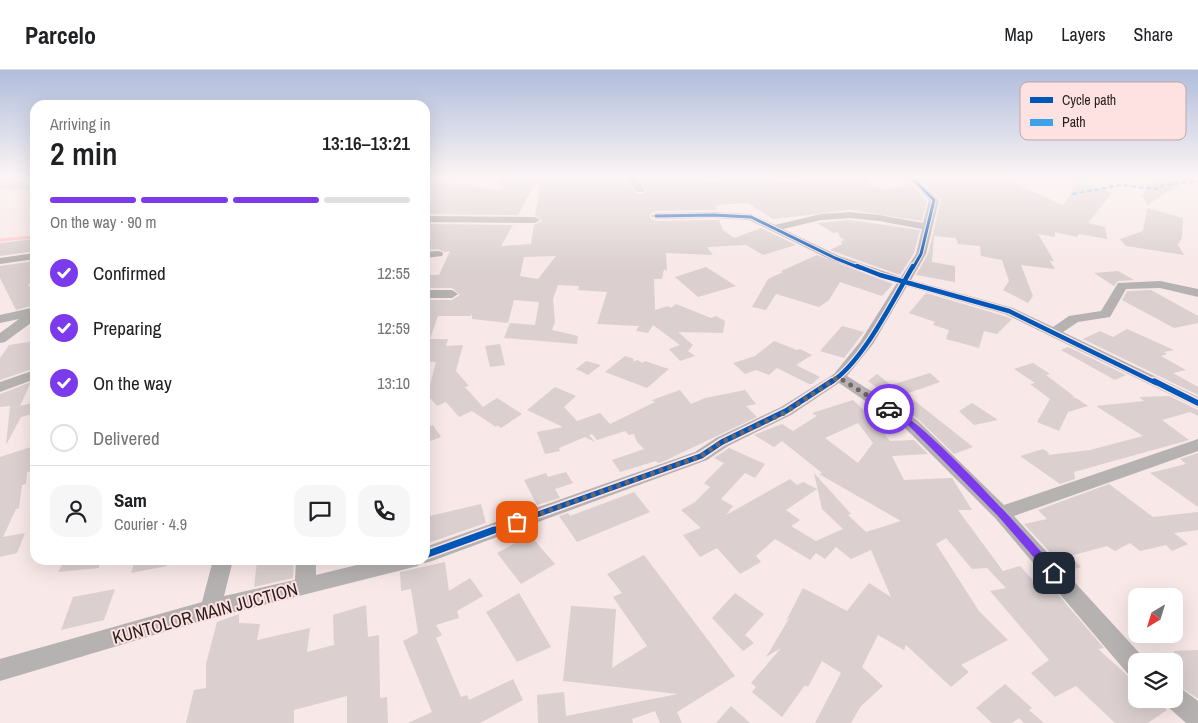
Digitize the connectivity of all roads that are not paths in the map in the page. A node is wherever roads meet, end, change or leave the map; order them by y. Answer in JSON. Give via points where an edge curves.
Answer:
{"nodes":[{"id":1,"x":932,"y":208,"type":"edge"},
{"id":2,"x":656,"y":216,"type":"dead end"},
{"id":3,"x":430,"y":219,"type":"edge"},
{"id":4,"x":535,"y":220,"type":"dead end"},
{"id":5,"x":927,"y":227,"type":"junction"},
{"id":6,"x":774,"y":228,"type":"junction"},
{"id":7,"x":438,"y":254,"type":"dead end"},
{"id":8,"x":430,"y":255,"type":"edge"},
{"id":9,"x":30,"y":257,"type":"edge"},
{"id":10,"x":0,"y":261,"type":"edge"},
{"id":11,"x":904,"y":282,"type":"junction"},
{"id":12,"x":1198,"y":293,"type":"edge"},
{"id":13,"x":430,"y":294,"type":"edge"},
{"id":14,"x":452,"y":294,"type":"dead end"},
{"id":15,"x":30,"y":311,"type":"edge"},
{"id":16,"x":30,"y":318,"type":"edge"},
{"id":17,"x":0,"y":319,"type":"edge"},
{"id":18,"x":1054,"y":333,"type":"junction"},
{"id":19,"x":0,"y":339,"type":"edge"},
{"id":20,"x":30,"y":376,"type":"edge"},
{"id":21,"x":838,"y":377,"type":"junction"},
{"id":22,"x":0,"y":388,"type":"edge"},
{"id":23,"x":1198,"y":403,"type":"edge"},
{"id":24,"x":1198,"y":445,"type":"edge"},
{"id":25,"x":1002,"y":513,"type":"junction"},
{"id":26,"x":430,"y":553,"type":"edge"},
{"id":27,"x":222,"y":565,"type":"edge"},
{"id":28,"x":306,"y":565,"type":"edge"},
{"id":29,"x":391,"y":565,"type":"edge"},
{"id":30,"x":305,"y":587,"type":"junction"},
{"id":31,"x":211,"y":609,"type":"junction"},
{"id":32,"x":1128,"y":657,"type":"edge"},
{"id":33,"x":0,"y":670,"type":"edge"},
{"id":34,"x":1183,"y":704,"type":"edge"},
{"id":35,"x":1198,"y":717,"type":"edge"}],
"edges":[{"from":1,"to":5,"type":"street"},
{"from":2,"to":6,"type":"street","via":[[751,217]]},
{"from":3,"to":4,"type":"street"},
{"from":5,"to":6,"type":"street","via":[[849,215]]},
{"from":5,"to":11,"type":"street","via":[[921,254]]},
{"from":6,"to":11,"type":"street","via":[[835,258]]},
{"from":7,"to":8,"type":"street"},
{"from":9,"to":10,"type":"street"},
{"from":11,"to":18,"type":"street","via":[[1009,312]]},
{"from":11,"to":21,"type":"street","via":[[866,344]]},
{"from":12,"to":18,"type":"street","via":[[1183,287],[1151,283],[1122,286],[1106,314],[1074,319]]},
{"from":13,"to":14,"type":"street"},
{"from":15,"to":17,"type":"street"},
{"from":16,"to":19,"type":"street"},
{"from":18,"to":23,"type":"street"},
{"from":20,"to":22,"type":"street"},
{"from":21,"to":25,"type":"street","via":[[911,424]]},
{"from":21,"to":26,"type":"street","via":[[786,412],[722,442],[701,456]]},
{"from":24,"to":25,"type":"street"},
{"from":25,"to":32,"type":"street"},
{"from":27,"to":31,"type":"street"},
{"from":28,"to":30,"type":"street"},
{"from":29,"to":30,"type":"street","name":"KUNTOLOR MAIN JUCTION"},
{"from":30,"to":31,"type":"street","name":"KUNTOLOR MAIN JUCTION"},
{"from":31,"to":33,"type":"street","name":"KUNTOLOR MAIN JUCTION"},
{"from":34,"to":35,"type":"street"}]}
